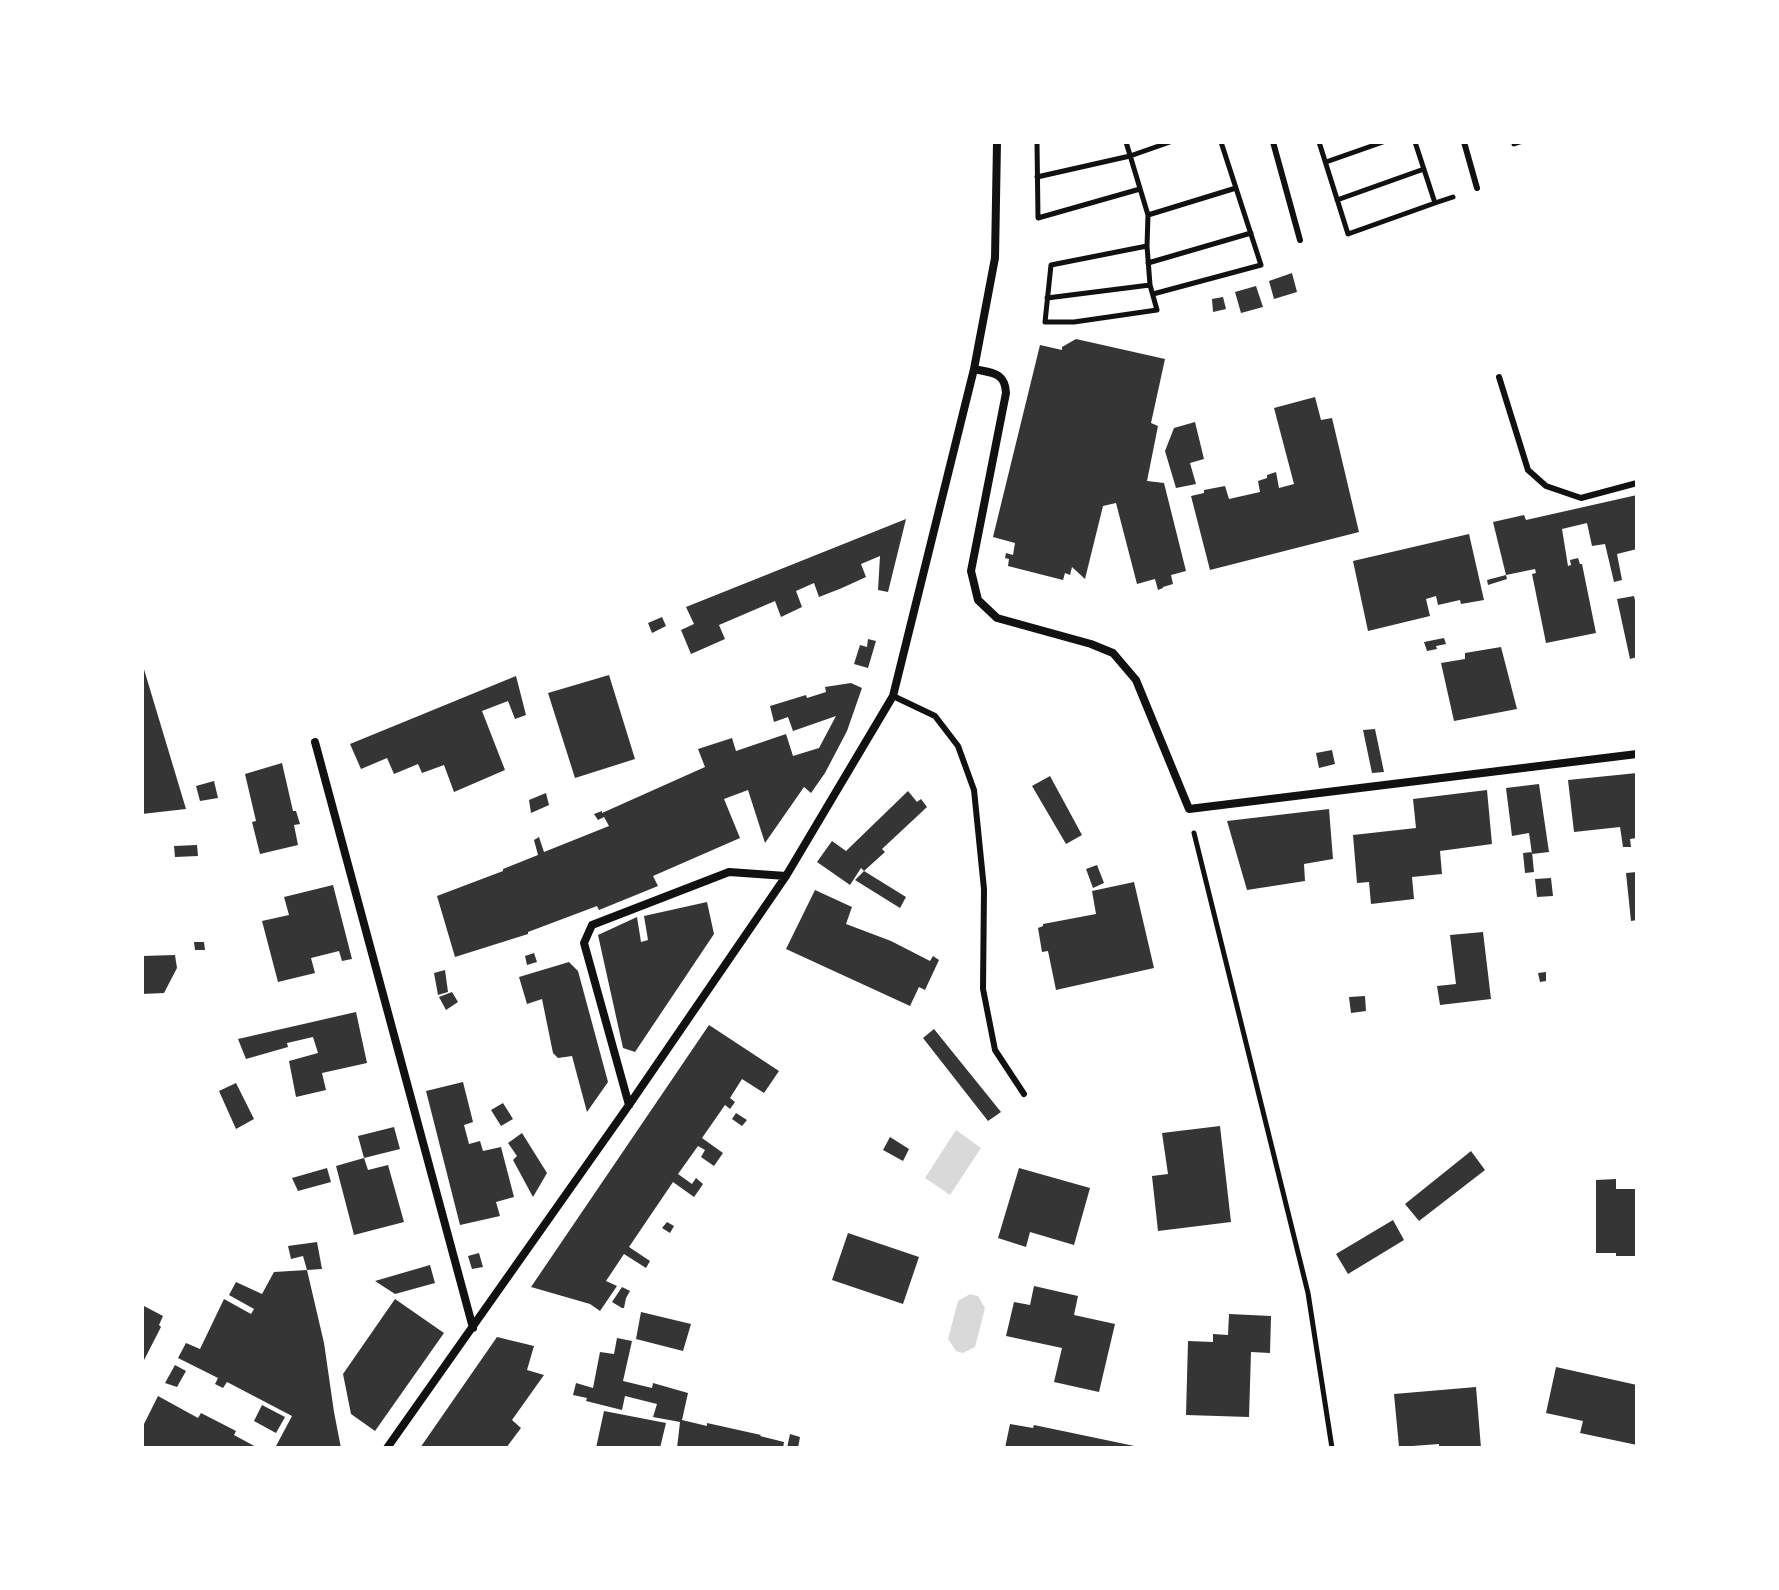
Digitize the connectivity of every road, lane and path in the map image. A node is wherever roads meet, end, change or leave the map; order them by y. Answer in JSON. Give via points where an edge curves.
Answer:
{"nodes":[{"id":1,"x":997,"y":142,"type":"edge"},
{"id":2,"x":1037,"y":142,"type":"edge"},
{"id":3,"x":1126,"y":142,"type":"edge"},
{"id":4,"x":1170,"y":142,"type":"edge"},
{"id":5,"x":1221,"y":142,"type":"edge"},
{"id":6,"x":1273,"y":142,"type":"edge"},
{"id":7,"x":1319,"y":142,"type":"edge"},
{"id":8,"x":1383,"y":142,"type":"edge"},
{"id":9,"x":1415,"y":142,"type":"edge"},
{"id":10,"x":1464,"y":142,"type":"edge"},
{"id":11,"x":1514,"y":142,"type":"edge"},
{"id":12,"x":1520,"y":142,"type":"edge"},
{"id":13,"x":1130,"y":156,"type":"junction"},
{"id":14,"x":1326,"y":162,"type":"junction"},
{"id":15,"x":1424,"y":169,"type":"junction"},
{"id":16,"x":1037,"y":177,"type":"junction"},
{"id":17,"x":1236,"y":188,"type":"junction"},
{"id":18,"x":1477,"y":188,"type":"dead end"},
{"id":19,"x":1140,"y":189,"type":"junction"},
{"id":20,"x":1337,"y":200,"type":"junction"},
{"id":21,"x":1148,"y":215,"type":"junction"},
{"id":22,"x":1251,"y":233,"type":"junction"},
{"id":23,"x":1300,"y":240,"type":"dead end"},
{"id":24,"x":1147,"y":246,"type":"junction"},
{"id":25,"x":1148,"y":263,"type":"junction"},
{"id":26,"x":1150,"y":285,"type":"junction"},
{"id":27,"x":1153,"y":294,"type":"junction"},
{"id":28,"x":1047,"y":298,"type":"junction"},
{"id":29,"x":974,"y":369,"type":"junction"},
{"id":30,"x":1499,"y":377,"type":"dead end"},
{"id":31,"x":1637,"y":483,"type":"edge"},
{"id":32,"x":893,"y":696,"type":"junction"},
{"id":33,"x":315,"y":742,"type":"dead end"},
{"id":34,"x":1637,"y":754,"type":"edge"},
{"id":35,"x":1189,"y":809,"type":"junction"},
{"id":36,"x":786,"y":876,"type":"junction"},
{"id":37,"x":1024,"y":1094,"type":"dead end"},
{"id":38,"x":629,"y":1105,"type":"junction"},
{"id":39,"x":473,"y":1328,"type":"junction"},
{"id":40,"x":387,"y":1448,"type":"edge"},
{"id":41,"x":1332,"y":1448,"type":"edge"}],
"edges":[{"from":1,"to":29,"type":"street","via":[[995,258]]},
{"from":2,"to":16,"type":"path"},
{"from":3,"to":13,"type":"path"},
{"from":4,"to":13,"type":"path"},
{"from":5,"to":17,"type":"path"},
{"from":6,"to":23,"type":"lane"},
{"from":7,"to":14,"type":"path"},
{"from":8,"to":14,"type":"path"},
{"from":9,"to":15,"type":"path"},
{"from":10,"to":18,"type":"lane"},
{"from":11,"to":12,"type":"path"},
{"from":13,"to":16,"type":"path"},
{"from":13,"to":19,"type":"path"},
{"from":14,"to":20,"type":"path"},
{"from":15,"to":20,"type":"path"},
{"from":15,"to":20,"type":"path","via":[[1435,203],[1348,234]]},
{"from":16,"to":19,"type":"path","via":[[1038,218]]},
{"from":17,"to":21,"type":"path"},
{"from":17,"to":22,"type":"path"},
{"from":19,"to":21,"type":"path"},
{"from":21,"to":24,"type":"path"},
{"from":22,"to":25,"type":"path"},
{"from":22,"to":27,"type":"path","via":[[1261,265]]},
{"from":24,"to":25,"type":"path"},
{"from":24,"to":28,"type":"path","via":[[1051,265]]},
{"from":25,"to":26,"type":"path"},
{"from":26,"to":27,"type":"path"},
{"from":26,"to":28,"type":"path"},
{"from":27,"to":28,"type":"path","via":[[1157,310],[1074,322],[1045,322]]},
{"from":29,"to":32,"type":"street"},
{"from":29,"to":35,"type":"street","via":[[1000,376],[1006,393],[971,571],[978,600],[997,618],[1113,653],[1136,680]]},
{"from":30,"to":31,"type":"lane","via":[[1528,470],[1546,486],[1581,498]]},
{"from":32,"to":36,"type":"street"},
{"from":32,"to":37,"type":"lane","via":[[935,716],[958,746],[974,790],[984,889],[983,989],[995,1050]]},
{"from":33,"to":39,"type":"street"},
{"from":34,"to":35,"type":"street"},
{"from":35,"to":41,"type":"path","via":[[1308,1293]]},
{"from":36,"to":38,"type":"street"},
{"from":36,"to":38,"type":"street","via":[[729,872],[592,925],[584,943]]},
{"from":38,"to":39,"type":"street"},
{"from":39,"to":40,"type":"street"}]}
